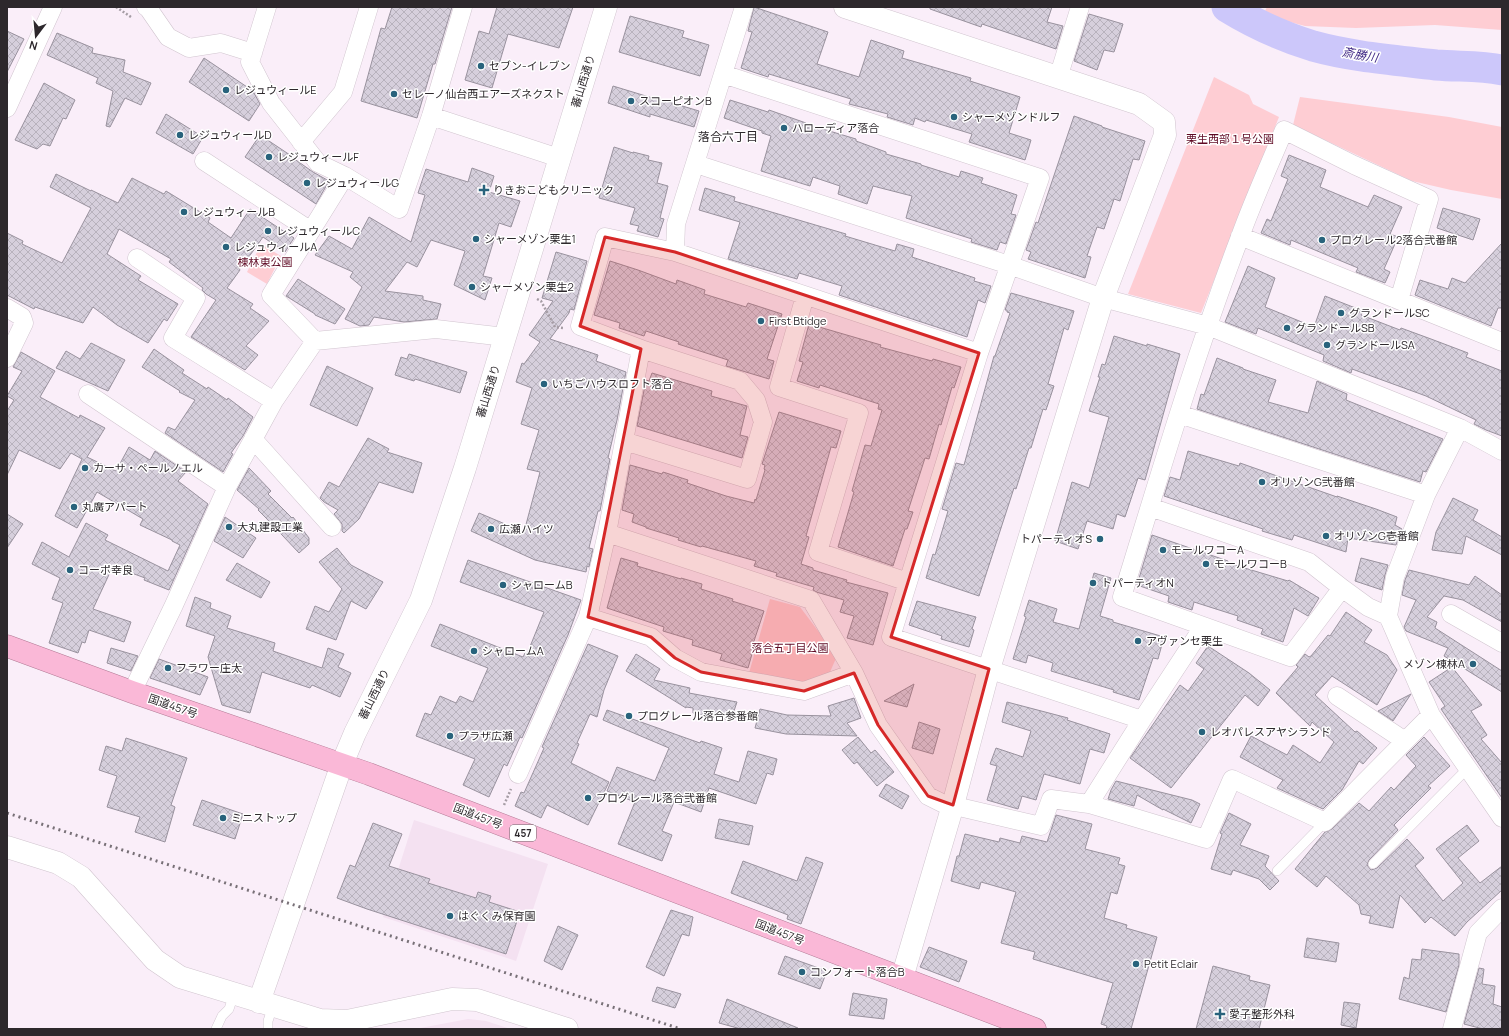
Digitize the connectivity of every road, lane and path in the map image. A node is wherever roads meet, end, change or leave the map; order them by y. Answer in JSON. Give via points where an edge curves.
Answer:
{"nodes":[{"id":1,"x":53,"y":7,"type":"edge"},
{"id":2,"x":146,"y":7,"type":"edge"},
{"id":3,"x":267,"y":7,"type":"edge"},
{"id":4,"x":369,"y":7,"type":"edge"},
{"id":5,"x":463,"y":7,"type":"edge"},
{"id":6,"x":606,"y":7,"type":"edge"},
{"id":7,"x":744,"y":7,"type":"edge"},
{"id":8,"x":845,"y":7,"type":"edge"},
{"id":9,"x":1080,"y":7,"type":"edge"},
{"id":10,"x":253,"y":53,"type":"junction"},
{"id":11,"x":723,"y":74,"type":"junction"},
{"id":12,"x":1058,"y":78,"type":"junction"},
{"id":13,"x":7,"y":108,"type":"edge"},
{"id":14,"x":431,"y":116,"type":"junction"},
{"id":15,"x":302,"y":142,"type":"junction"},
{"id":16,"x":559,"y":158,"type":"junction"},
{"id":17,"x":204,"y":161,"type":"dead end"},
{"id":18,"x":696,"y":164,"type":"junction"},
{"id":19,"x":345,"y":176,"type":"junction"},
{"id":20,"x":311,"y":231,"type":"junction"},
{"id":21,"x":1240,"y":236,"type":"junction"},
{"id":22,"x":675,"y":252,"type":"junction"},
{"id":23,"x":137,"y":258,"type":"dead end"},
{"id":24,"x":1009,"y":265,"type":"junction"},
{"id":25,"x":805,"y":296,"type":"junction"},
{"id":26,"x":531,"y":297,"type":"dead end"},
{"id":27,"x":1103,"y":298,"type":"junction"},
{"id":28,"x":1399,"y":300,"type":"junction"},
{"id":29,"x":7,"y":308,"type":"edge"},
{"id":30,"x":580,"y":326,"type":"junction"},
{"id":31,"x":1208,"y":326,"type":"junction"},
{"id":32,"x":505,"y":337,"type":"junction"},
{"id":33,"x":315,"y":341,"type":"junction"},
{"id":34,"x":1502,"y":342,"type":"edge"},
{"id":35,"x":641,"y":349,"type":"junction"},
{"id":36,"x":979,"y":353,"type":"junction"},
{"id":37,"x":7,"y":358,"type":"edge"},
{"id":38,"x":88,"y":394,"type":"dead end"},
{"id":39,"x":274,"y":402,"type":"junction"},
{"id":40,"x":1179,"y":414,"type":"junction"},
{"id":41,"x":1460,"y":428,"type":"junction"},
{"id":42,"x":253,"y":439,"type":"junction"},
{"id":43,"x":624,"y":441,"type":"junction"},
{"id":44,"x":1502,"y":451,"type":"edge"},
{"id":45,"x":227,"y":487,"type":"junction"},
{"id":46,"x":1426,"y":495,"type":"junction"},
{"id":47,"x":1150,"y":507,"type":"junction"},
{"id":48,"x":332,"y":527,"type":"dead end"},
{"id":49,"x":607,"y":533,"type":"junction"},
{"id":50,"x":908,"y":582,"type":"junction"},
{"id":51,"x":1342,"y":588,"type":"junction"},
{"id":52,"x":1451,"y":614,"type":"dead end"},
{"id":53,"x":1388,"y":616,"type":"junction"},
{"id":54,"x":588,"y":617,"type":"junction"},
{"id":55,"x":1203,"y":627,"type":"junction"},
{"id":56,"x":1502,"y":644,"type":"edge"},
{"id":57,"x":7,"y":646,"type":"edge"},
{"id":58,"x":989,"y":669,"type":"junction"},
{"id":59,"x":854,"y":673,"type":"junction"},
{"id":60,"x":132,"y":692,"type":"junction"},
{"id":61,"x":1337,"y":696,"type":"dead end"},
{"id":62,"x":1431,"y":715,"type":"junction"},
{"id":63,"x":1142,"y":720,"type":"junction"},
{"id":64,"x":1405,"y":741,"type":"junction"},
{"id":65,"x":342,"y":764,"type":"junction"},
{"id":66,"x":1468,"y":768,"type":"junction"},
{"id":67,"x":518,"y":774,"type":"joint"},
{"id":68,"x":1089,"y":804,"type":"junction"},
{"id":69,"x":953,"y":805,"type":"junction"},
{"id":70,"x":502,"y":809,"type":"dead end"},
{"id":71,"x":1502,"y":818,"type":"edge"},
{"id":72,"x":1324,"y":822,"type":"junction"},
{"id":73,"x":7,"y":847,"type":"edge"},
{"id":74,"x":1373,"y":864,"type":"dead end"},
{"id":75,"x":1277,"y":871,"type":"dead end"},
{"id":76,"x":1502,"y":908,"type":"edge"},
{"id":77,"x":902,"y":978,"type":"junction"},
{"id":78,"x":234,"y":994,"type":"junction"},
{"id":79,"x":266,"y":1004,"type":"junction"},
{"id":80,"x":216,"y":1029,"type":"edge"},
{"id":81,"x":268,"y":1029,"type":"edge"},
{"id":82,"x":566,"y":1029,"type":"edge"},
{"id":83,"x":1035,"y":1029,"type":"edge"},
{"id":84,"x":1452,"y":1029,"type":"edge"}],
"edges":[{"from":1,"to":13,"type":"street"},
{"from":2,"to":10,"type":"street","via":[[168,37],[189,48],[221,43]]},
{"from":3,"to":10,"type":"street"},
{"from":4,"to":15,"type":"street","via":[[343,92]]},
{"from":5,"to":14,"type":"street"},
{"from":6,"to":16,"type":"street","name":"蕃山西通り"},
{"from":7,"to":11,"type":"street"},
{"from":8,"to":12,"type":"street"},
{"from":9,"to":12,"type":"street"},
{"from":10,"to":15,"type":"street","via":[[250,62],[271,104]]},
{"from":11,"to":18,"type":"street"},
{"from":11,"to":24,"type":"street","via":[[1040,178]]},
{"from":12,"to":27,"type":"street","via":[[1139,104],[1164,122],[1164,135]]},
{"from":14,"to":16,"type":"street"},
{"from":14,"to":19,"type":"street","via":[[398,208]]},
{"from":15,"to":19,"type":"street","via":[[318,163]]},
{"from":16,"to":32,"type":"street","name":"蕃山西通り"},
{"from":17,"to":20,"type":"street"},
{"from":18,"to":22,"type":"street","via":[[676,224]]},
{"from":18,"to":24,"type":"street"},
{"from":19,"to":20,"type":"street"},
{"from":20,"to":33,"type":"street","via":[[271,295]]},
{"from":21,"to":28,"type":"street"},
{"from":21,"to":28,"type":"street","via":[[1284,130],[1429,199]]},
{"from":21,"to":31,"type":"street"},
{"from":22,"to":25,"type":"street"},
{"from":22,"to":30,"type":"street","via":[[605,237]]},
{"from":23,"to":39,"type":"street","via":[[196,298],[173,338]]},
{"from":24,"to":27,"type":"street"},
{"from":24,"to":36,"type":"street"},
{"from":25,"to":36,"type":"street"},
{"from":25,"to":50,"type":"street","via":[[779,387],[859,413],[818,552]]},
{"from":26,"to":30,"type":"path","via":[[541,301],[555,327],[561,329]]},
{"from":27,"to":31,"type":"street"},
{"from":27,"to":58,"type":"street"},
{"from":28,"to":34,"type":"street"},
{"from":29,"to":37,"type":"street","via":[[22,317],[24,323]]},
{"from":30,"to":35,"type":"street"},
{"from":31,"to":40,"type":"street"},
{"from":31,"to":41,"type":"street"},
{"from":32,"to":33,"type":"street","via":[[436,329]]},
{"from":32,"to":65,"type":"street","name":"蕃山西通り","via":[[421,600],[355,732]]},
{"from":33,"to":39,"type":"street"},
{"from":35,"to":43,"type":"street"},
{"from":35,"to":43,"type":"street","via":[[740,381],[756,400],[764,422],[747,479]]},
{"from":36,"to":50,"type":"street"},
{"from":38,"to":45,"type":"street"},
{"from":39,"to":42,"type":"street"},
{"from":40,"to":46,"type":"street"},
{"from":40,"to":47,"type":"street"},
{"from":41,"to":44,"type":"street"},
{"from":41,"to":46,"type":"street"},
{"from":42,"to":45,"type":"street"},
{"from":42,"to":48,"type":"street"},
{"from":43,"to":49,"type":"street"},
{"from":45,"to":60,"type":"street"},
{"from":46,"to":53,"type":"street","via":[[1395,577]]},
{"from":47,"to":51,"type":"street","via":[[1309,562]]},
{"from":47,"to":55,"type":"street","via":[[1122,597]]},
{"from":49,"to":54,"type":"street"},
{"from":49,"to":59,"type":"street","via":[[811,600]]},
{"from":50,"to":58,"type":"street","via":[[891,637]]},
{"from":51,"to":53,"type":"street","via":[[1368,607]]},
{"from":51,"to":55,"type":"street","via":[[1290,658]]},
{"from":52,"to":56,"type":"street"},
{"from":53,"to":62,"type":"street"},
{"from":54,"to":59,"type":"street","via":[[652,637],[675,658],[702,672],[804,691]]},
{"from":54,"to":67,"type":"street"},
{"from":55,"to":63,"type":"street"},
{"from":57,"to":60,"type":"highway","name":"国道457号","number":"457"},
{"from":58,"to":63,"type":"street"},
{"from":58,"to":69,"type":"street"},
{"from":59,"to":69,"type":"street","via":[[878,725],[928,796]]},
{"from":60,"to":65,"type":"highway","name":"国道457号","number":"457"},
{"from":61,"to":64,"type":"street"},
{"from":62,"to":64,"type":"street"},
{"from":62,"to":66,"type":"street"},
{"from":63,"to":68,"type":"street"},
{"from":64,"to":72,"type":"street"},
{"from":65,"to":77,"type":"highway","name":"国道457号","number":"457"},
{"from":65,"to":79,"type":"street","name":"蕃山西通り"},
{"from":66,"to":71,"type":"street"},
{"from":66,"to":74,"type":"lane"},
{"from":67,"to":70,"type":"path"},
{"from":68,"to":69,"type":"street","via":[[1051,799],[1041,826]]},
{"from":68,"to":72,"type":"street","via":[[1206,839],[1232,779]]},
{"from":69,"to":77,"type":"street"},
{"from":72,"to":75,"type":"lane"},
{"from":73,"to":78,"type":"street","via":[[58,863],[80,878],[154,960],[167,969],[180,977]]},
{"from":76,"to":84,"type":"street","via":[[1478,933]]},
{"from":77,"to":83,"type":"highway","name":"国道457号","number":"457"},
{"from":78,"to":79,"type":"street"},
{"from":78,"to":80,"type":"lane","via":[[229,1009],[222,1016]]},
{"from":79,"to":81,"type":"lane"},
{"from":79,"to":82,"type":"street","via":[[320,1020],[347,1021],[452,999],[478,1000]]}]}
